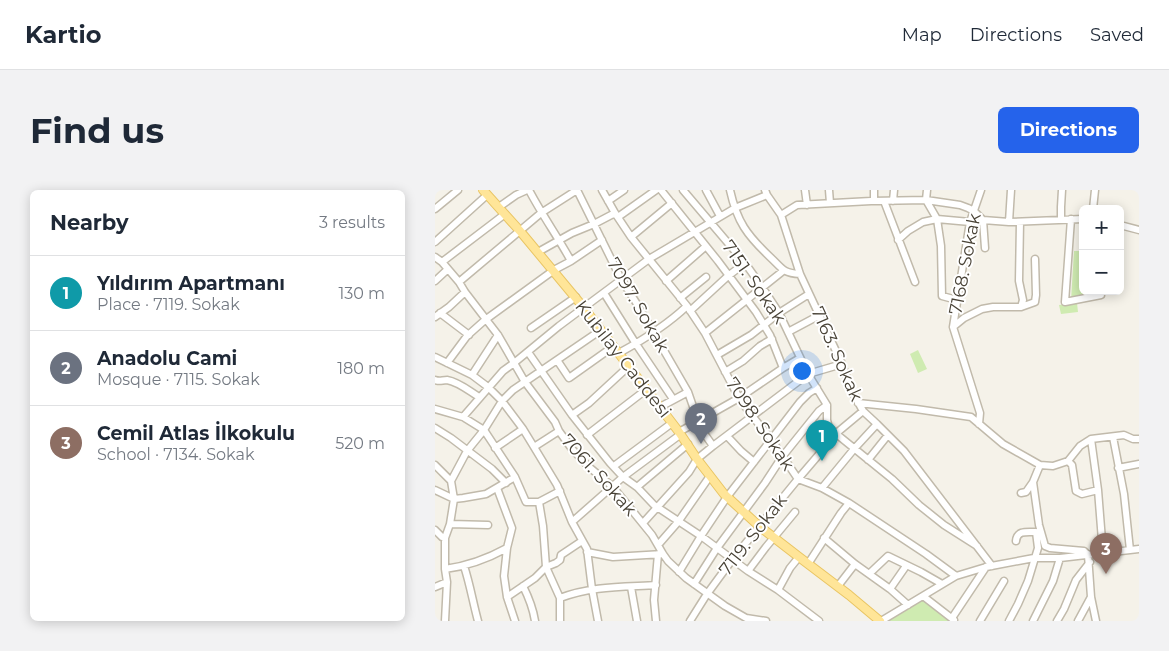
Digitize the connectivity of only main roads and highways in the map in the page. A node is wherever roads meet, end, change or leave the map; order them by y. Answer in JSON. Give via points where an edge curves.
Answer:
{"nodes":[{"id":1,"x":485,"y":192,"type":"edge"},
{"id":2,"x":880,"y":621,"type":"edge"}],
"edges":[{"from":1,"to":2,"type":"main road","name":"Kubilay Caddesi","via":[[576,297],[727,497]]}]}
